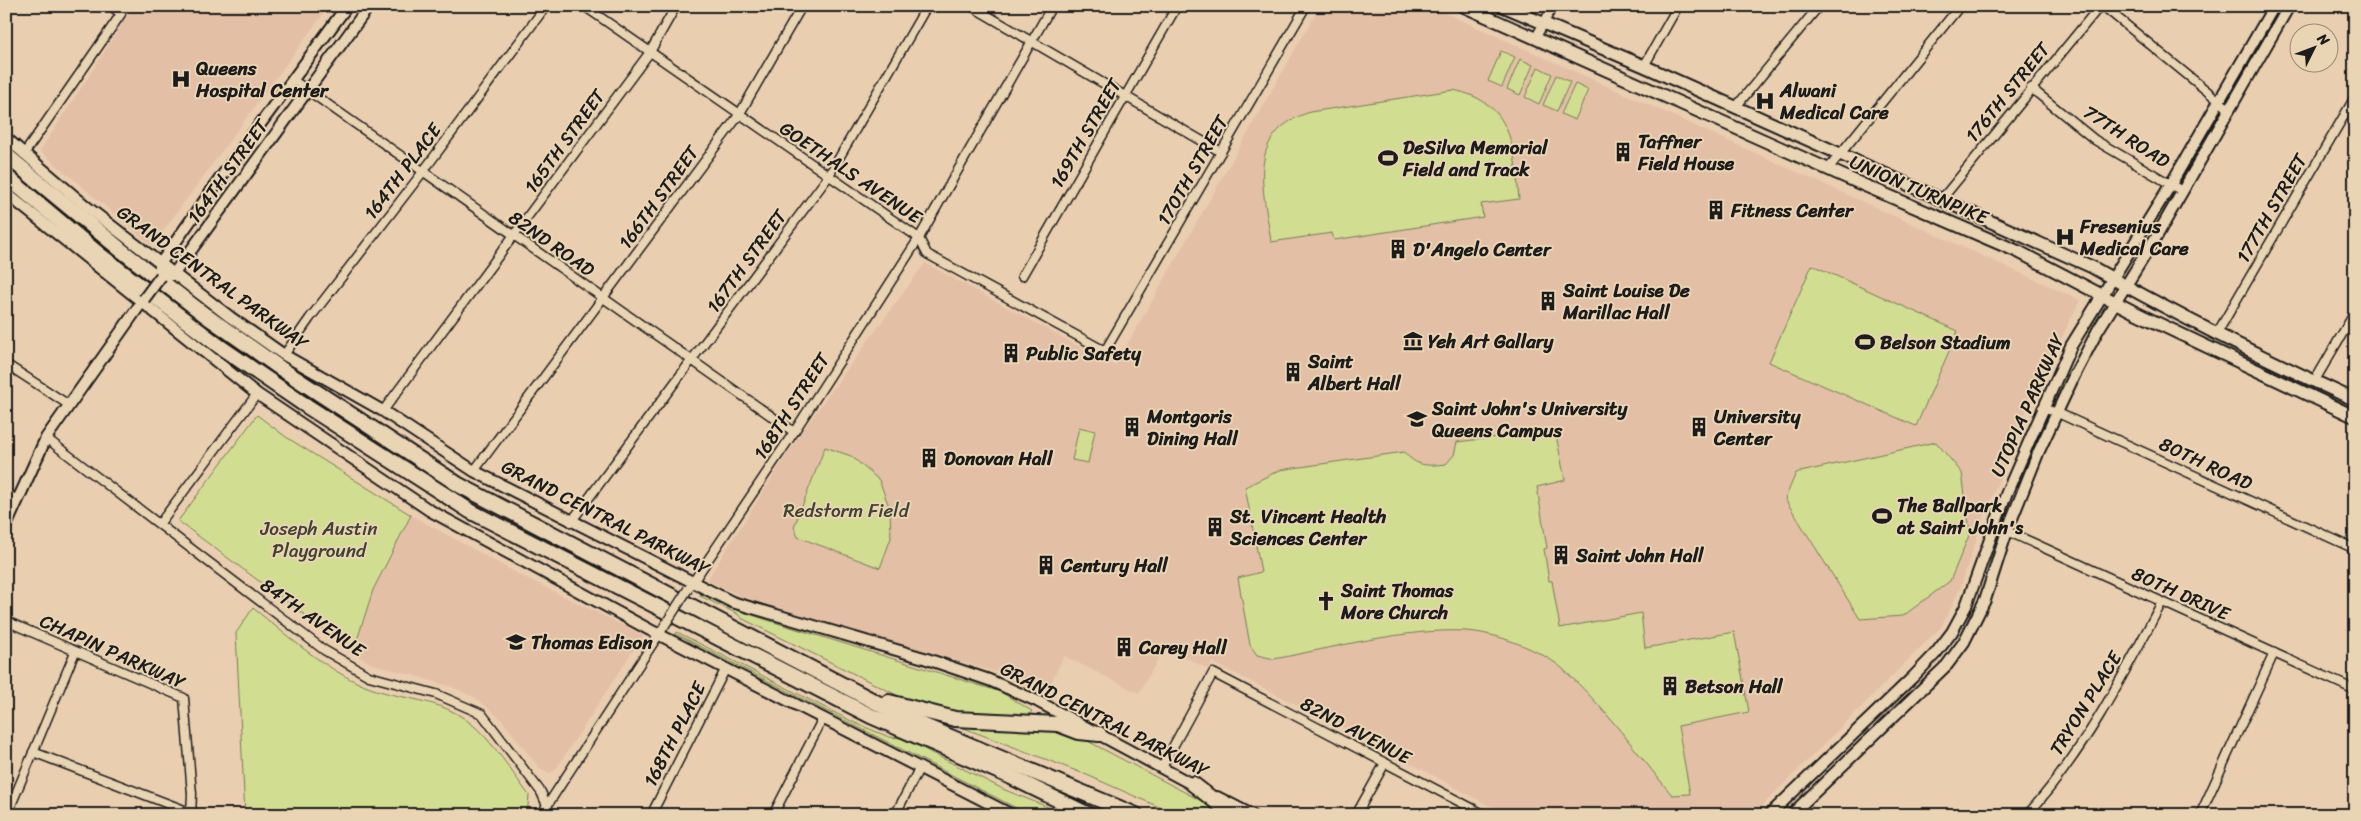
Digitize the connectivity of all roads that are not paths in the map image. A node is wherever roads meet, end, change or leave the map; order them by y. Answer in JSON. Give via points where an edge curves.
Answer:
{"nodes":[{"id":1,"x":111,"y":6,"type":"edge"},
{"id":2,"x":348,"y":6,"type":"edge"},
{"id":3,"x":369,"y":6,"type":"edge"},
{"id":4,"x":546,"y":6,"type":"edge"},
{"id":5,"x":584,"y":6,"type":"edge"},
{"id":6,"x":676,"y":6,"type":"edge"},
{"id":7,"x":802,"y":6,"type":"edge"},
{"id":8,"x":927,"y":6,"type":"edge"},
{"id":9,"x":970,"y":6,"type":"edge"},
{"id":10,"x":1052,"y":6,"type":"edge"},
{"id":11,"x":1177,"y":6,"type":"edge"},
{"id":12,"x":1306,"y":6,"type":"edge"},
{"id":13,"x":1463,"y":6,"type":"edge"},
{"id":14,"x":1503,"y":6,"type":"edge"},
{"id":15,"x":1553,"y":6,"type":"edge"},
{"id":16,"x":1678,"y":6,"type":"edge"},
{"id":17,"x":1818,"y":6,"type":"edge"},
{"id":18,"x":1960,"y":6,"type":"edge"},
{"id":19,"x":2101,"y":6,"type":"edge"},
{"id":20,"x":2274,"y":6,"type":"edge"},
{"id":21,"x":2289,"y":6,"type":"edge"},
{"id":22,"x":1542,"y":24,"type":"junction"},
{"id":23,"x":1535,"y":39,"type":"junction"},
{"id":24,"x":1032,"y":42,"type":"junction"},
{"id":25,"x":650,"y":52,"type":"junction"},
{"id":26,"x":1644,"y":66,"type":"junction"},
{"id":27,"x":292,"y":80,"type":"junction"},
{"id":28,"x":2032,"y":88,"type":"junction"},
{"id":29,"x":307,"y":90,"type":"junction"},
{"id":30,"x":1126,"y":96,"type":"junction"},
{"id":31,"x":2355,"y":97,"type":"edge"},
{"id":32,"x":2218,"y":100,"type":"junction"},
{"id":33,"x":1735,"y":108,"type":"junction"},
{"id":34,"x":2230,"y":109,"type":"junction"},
{"id":35,"x":738,"y":115,"type":"junction"},
{"id":36,"x":6,"y":138,"type":"edge"},
{"id":37,"x":1221,"y":152,"type":"junction"},
{"id":38,"x":24,"y":154,"type":"junction"},
{"id":39,"x":1838,"y":154,"type":"junction"},
{"id":40,"x":6,"y":155,"type":"edge"},
{"id":41,"x":1828,"y":169,"type":"junction"},
{"id":42,"x":422,"y":173,"type":"junction"},
{"id":43,"x":6,"y":176,"type":"edge"},
{"id":44,"x":828,"y":176,"type":"junction"},
{"id":45,"x":2171,"y":184,"type":"junction"},
{"id":46,"x":2182,"y":191,"type":"junction"},
{"id":47,"x":6,"y":194,"type":"edge"},
{"id":48,"x":1941,"y":200,"type":"junction"},
{"id":49,"x":514,"y":237,"type":"junction"},
{"id":50,"x":919,"y":238,"type":"junction"},
{"id":51,"x":160,"y":264,"type":"junction"},
{"id":52,"x":174,"y":274,"type":"junction"},
{"id":53,"x":161,"y":276,"type":"junction"},
{"id":54,"x":1022,"y":276,"type":"dead end"},
{"id":55,"x":2112,"y":279,"type":"junction"},
{"id":56,"x":2126,"y":287,"type":"junction"},
{"id":57,"x":2102,"y":296,"type":"junction"},
{"id":58,"x":603,"y":299,"type":"junction"},
{"id":59,"x":143,"y":301,"type":"junction"},
{"id":60,"x":2116,"y":303,"type":"junction"},
{"id":61,"x":2355,"y":312,"type":"edge"},
{"id":62,"x":2216,"y":336,"type":"junction"},
{"id":63,"x":1106,"y":351,"type":"joint"},
{"id":64,"x":284,"y":355,"type":"junction"},
{"id":65,"x":692,"y":361,"type":"junction"},
{"id":66,"x":6,"y":364,"type":"edge"},
{"id":67,"x":2314,"y":382,"type":"junction"},
{"id":68,"x":257,"y":394,"type":"junction"},
{"id":69,"x":2355,"y":400,"type":"edge"},
{"id":70,"x":69,"y":405,"type":"junction"},
{"id":71,"x":2042,"y":408,"type":"junction"},
{"id":72,"x":383,"y":411,"type":"junction"},
{"id":73,"x":2058,"y":413,"type":"junction"},
{"id":74,"x":2353,"y":419,"type":"edge"},
{"id":75,"x":794,"y":432,"type":"junction"},
{"id":76,"x":46,"y":438,"type":"junction"},
{"id":77,"x":474,"y":471,"type":"junction"},
{"id":78,"x":6,"y":493,"type":"edge"},
{"id":79,"x":17,"y":500,"type":"junction"},
{"id":80,"x":571,"y":522,"type":"junction"},
{"id":81,"x":160,"y":523,"type":"junction"},
{"id":82,"x":1994,"y":525,"type":"junction"},
{"id":83,"x":6,"y":526,"type":"edge"},
{"id":84,"x":2007,"y":531,"type":"junction"},
{"id":85,"x":2355,"y":549,"type":"edge"},
{"id":86,"x":691,"y":585,"type":"junction"},
{"id":87,"x":2162,"y":602,"type":"junction"},
{"id":88,"x":6,"y":621,"type":"edge"},
{"id":89,"x":662,"y":629,"type":"junction"},
{"id":90,"x":75,"y":652,"type":"junction"},
{"id":91,"x":2274,"y":653,"type":"junction"},
{"id":92,"x":726,"y":668,"type":"junction"},
{"id":93,"x":2355,"y":690,"type":"edge"},
{"id":94,"x":864,"y":695,"type":"junction"},
{"id":95,"x":823,"y":718,"type":"junction"},
{"id":96,"x":1099,"y":734,"type":"junction"},
{"id":97,"x":33,"y":752,"type":"junction"},
{"id":98,"x":1385,"y":763,"type":"junction"},
{"id":99,"x":920,"y":767,"type":"junction"},
{"id":100,"x":1162,"y":767,"type":"junction"},
{"id":101,"x":1192,"y":784,"type":"junction"},
{"id":102,"x":548,"y":806,"type":"junction"},
{"id":103,"x":1083,"y":813,"type":"edge"},
{"id":104,"x":191,"y":814,"type":"edge"},
{"id":105,"x":7,"y":815,"type":"edge"},
{"id":106,"x":541,"y":815,"type":"edge"},
{"id":107,"x":550,"y":815,"type":"edge"},
{"id":108,"x":651,"y":815,"type":"edge"},
{"id":109,"x":773,"y":815,"type":"edge"},
{"id":110,"x":895,"y":815,"type":"edge"},
{"id":111,"x":1012,"y":815,"type":"edge"},
{"id":112,"x":1136,"y":815,"type":"edge"},
{"id":113,"x":1233,"y":815,"type":"edge"},
{"id":114,"x":1252,"y":815,"type":"edge"},
{"id":115,"x":1356,"y":815,"type":"edge"},
{"id":116,"x":1484,"y":815,"type":"edge"},
{"id":117,"x":1769,"y":815,"type":"edge"},
{"id":118,"x":1790,"y":815,"type":"edge"},
{"id":119,"x":2027,"y":815,"type":"edge"},
{"id":120,"x":2200,"y":815,"type":"edge"}],
"edges":[{"from":1,"to":38,"type":"street","via":[[121,14]]},
{"from":2,"to":27,"type":"main road","name":"164TH STREET"},
{"from":3,"to":29,"type":"main road","name":"164TH STREET"},
{"from":4,"to":42,"type":"street","name":"164TH PLACE"},
{"from":5,"to":25,"type":"street","name":"GOETHALS AVENUE"},
{"from":6,"to":25,"type":"street","name":"165TH STREET"},
{"from":7,"to":35,"type":"street","name":"166TH STREET"},
{"from":8,"to":44,"type":"street","name":"167TH STREET"},
{"from":9,"to":24,"type":"street"},
{"from":10,"to":24,"type":"street","name":"168TH STREET"},
{"from":11,"to":30,"type":"street","name":"169TH STREET"},
{"from":12,"to":37,"type":"street","name":"170TH STREET"},
{"from":13,"to":23,"type":"main road","name":"UNION TURNPIKE"},
{"from":14,"to":22,"type":"main road","name":"UNION TURNPIKE"},
{"from":15,"to":22,"type":"street"},
{"from":16,"to":26,"type":"street"},
{"from":17,"to":33,"type":"street"},
{"from":18,"to":39,"type":"street"},
{"from":19,"to":28,"type":"street","name":"176TH STREET"},
{"from":19,"to":32,"type":"street"},
{"from":20,"to":32,"type":"main road","name":"UTOPIA PARKWAY"},
{"from":21,"to":34,"type":"main road","name":"UTOPIA PARKWAY"},
{"from":22,"to":23,"type":"street"},
{"from":22,"to":26,"type":"main road","name":"UNION TURNPIKE"},
{"from":23,"to":41,"type":"main road","name":"UNION TURNPIKE"},
{"from":24,"to":30,"type":"street"},
{"from":24,"to":50,"type":"street","name":"168TH STREET"},
{"from":25,"to":35,"type":"street","name":"GOETHALS AVENUE"},
{"from":25,"to":49,"type":"street","name":"165TH STREET"},
{"from":26,"to":33,"type":"main road","name":"UNION TURNPIKE"},
{"from":27,"to":29,"type":"street","name":"82ND ROAD"},
{"from":27,"to":51,"type":"main road","name":"164TH STREET"},
{"from":28,"to":45,"type":"street","name":"77TH ROAD","via":[[2095,140]]},
{"from":28,"to":48,"type":"street","name":"176TH STREET"},
{"from":29,"to":42,"type":"street","name":"82ND ROAD"},
{"from":29,"to":52,"type":"main road","name":"164TH STREET"},
{"from":30,"to":37,"type":"street"},
{"from":30,"to":54,"type":"street","name":"169TH STREET"},
{"from":31,"to":62,"type":"street","name":"177TH STREET"},
{"from":32,"to":34,"type":"street"},
{"from":32,"to":45,"type":"main road","name":"UTOPIA PARKWAY"},
{"from":33,"to":39,"type":"main road","name":"UNION TURNPIKE"},
{"from":34,"to":46,"type":"main road","name":"UTOPIA PARKWAY"},
{"from":35,"to":44,"type":"street","name":"GOETHALS AVENUE"},
{"from":35,"to":58,"type":"street","name":"166TH STREET"},
{"from":36,"to":38,"type":"main road","name":"GRAND CENTRAL PARKWAY"},
{"from":37,"to":63,"type":"street","name":"170TH STREET"},
{"from":38,"to":51,"type":"main road","name":"GRAND CENTRAL PARKWAY"},
{"from":39,"to":41,"type":"street"},
{"from":39,"to":48,"type":"main road","name":"UNION TURNPIKE"},
{"from":40,"to":94,"type":"highway","name":"GRAND CENTRAL PARKWAY","via":[[121,250],[227,331],[459,485]]},
{"from":41,"to":57,"type":"main road","name":"UNION TURNPIKE","via":[[2019,252]]},
{"from":42,"to":49,"type":"street","name":"82ND ROAD"},
{"from":42,"to":64,"type":"street","name":"164TH PLACE"},
{"from":43,"to":103,"type":"highway","via":[[100,255],[219,346],[470,511],[826,694]]},
{"from":44,"to":50,"type":"street","name":"GOETHALS AVENUE"},
{"from":44,"to":65,"type":"street","name":"167TH STREET"},
{"from":45,"to":46,"type":"street","name":"77TH ROAD"},
{"from":45,"to":55,"type":"main road","name":"UTOPIA PARKWAY"},
{"from":46,"to":56,"type":"main road","name":"UTOPIA PARKWAY"},
{"from":47,"to":59,"type":"main road"},
{"from":48,"to":55,"type":"main road","name":"UNION TURNPIKE","via":[[2092,267]]},
{"from":49,"to":58,"type":"street","name":"82ND ROAD"},
{"from":49,"to":72,"type":"street","name":"165TH STREET"},
{"from":50,"to":63,"type":"street","name":"GOETHALS AVENUE","via":[[927,254]]},
{"from":50,"to":75,"type":"street","name":"168TH STREET"},
{"from":51,"to":52,"type":"main road","name":"GRAND CENTRAL PARKWAY"},
{"from":51,"to":53,"type":"main road"},
{"from":52,"to":53,"type":"main road"},
{"from":52,"to":64,"type":"main road","name":"GRAND CENTRAL PARKWAY"},
{"from":53,"to":59,"type":"main road","bridge":true},
{"from":55,"to":56,"type":"main road","name":"UNION TURNPIKE"},
{"from":55,"to":57,"type":"main road","name":"UTOPIA PARKWAY"},
{"from":56,"to":60,"type":"main road","name":"UTOPIA PARKWAY"},
{"from":56,"to":62,"type":"main road","name":"UNION TURNPIKE"},
{"from":57,"to":60,"type":"main road","name":"UNION TURNPIKE"},
{"from":57,"to":71,"type":"main road","name":"UTOPIA PARKWAY","via":[[2071,346]]},
{"from":58,"to":65,"type":"street","name":"82ND ROAD"},
{"from":58,"to":77,"type":"street","name":"166TH STREET"},
{"from":59,"to":68,"type":"main road"},
{"from":59,"to":70,"type":"main road"},
{"from":60,"to":73,"type":"main road","name":"UTOPIA PARKWAY","via":[[2098,330]]},
{"from":60,"to":74,"type":"main road","name":"UNION TURNPIKE"},
{"from":61,"to":67,"type":"street"},
{"from":62,"to":67,"type":"main road","name":"UNION TURNPIKE"},
{"from":64,"to":72,"type":"main road","name":"GRAND CENTRAL PARKWAY"},
{"from":65,"to":75,"type":"street","name":"82ND ROAD"},
{"from":65,"to":80,"type":"street","name":"167TH STREET"},
{"from":66,"to":70,"type":"street"},
{"from":67,"to":69,"type":"main road","name":"UNION TURNPIKE"},
{"from":68,"to":81,"type":"street"},
{"from":68,"to":89,"type":"main road","via":[[429,510]]},
{"from":70,"to":76,"type":"main road"},
{"from":71,"to":73,"type":"street","name":"80TH ROAD"},
{"from":71,"to":82,"type":"main road","name":"UTOPIA PARKWAY"},
{"from":72,"to":77,"type":"main road","name":"GRAND CENTRAL PARKWAY"},
{"from":73,"to":84,"type":"main road","name":"UTOPIA PARKWAY"},
{"from":73,"to":85,"type":"street","name":"80TH ROAD"},
{"from":75,"to":86,"type":"street","name":"168TH STREET"},
{"from":76,"to":79,"type":"main road"},
{"from":76,"to":81,"type":"street","name":"84TH AVENUE"},
{"from":77,"to":80,"type":"main road","name":"GRAND CENTRAL PARKWAY"},
{"from":78,"to":79,"type":"street"},
{"from":79,"to":83,"type":"main road"},
{"from":80,"to":86,"type":"main road","name":"GRAND CENTRAL PARKWAY"},
{"from":81,"to":102,"type":"street","name":"84TH AVENUE","via":[[324,650],[369,676],[436,694],[482,714]]},
{"from":82,"to":84,"type":"street","name":"80TH DRIVE"},
{"from":82,"to":117,"type":"main road","name":"UTOPIA PARKWAY","via":[[1966,606],[1936,654]]},
{"from":84,"to":87,"type":"street","name":"80TH DRIVE"},
{"from":84,"to":118,"type":"main road","name":"UTOPIA PARKWAY","via":[[1986,600],[1964,642],[1947,665]]},
{"from":86,"to":89,"type":"street","name":"168TH STREET","bridge":true},
{"from":86,"to":96,"type":"main road","name":"GRAND CENTRAL PARKWAY","via":[[732,602],[989,680]]},
{"from":87,"to":91,"type":"street","name":"80TH DRIVE"},
{"from":87,"to":119,"type":"street","name":"TRYON PLACE","via":[[2105,708],[2043,798]]},
{"from":88,"to":90,"type":"street","name":"CHAPIN PARKWAY"},
{"from":89,"to":92,"type":"main road"},
{"from":89,"to":102,"type":"street","name":"168TH STREET"},
{"from":90,"to":97,"type":"street"},
{"from":90,"to":104,"type":"street","name":"CHAPIN PARKWAY","via":[[184,698]]},
{"from":91,"to":93,"type":"street","name":"80TH DRIVE"},
{"from":91,"to":120,"type":"street"},
{"from":92,"to":95,"type":"main road"},
{"from":92,"to":108,"type":"street","name":"168TH PLACE"},
{"from":94,"to":96,"type":"highway","via":[[955,719],[1058,724],[1079,732]]},
{"from":94,"to":112,"type":"highway","name":"GRAND CENTRAL PARKWAY","via":[[910,720]]},
{"from":95,"to":99,"type":"main road"},
{"from":95,"to":109,"type":"street"},
{"from":96,"to":100,"type":"main road","name":"GRAND CENTRAL PARKWAY"},
{"from":97,"to":104,"type":"street"},
{"from":97,"to":105,"type":"street"},
{"from":98,"to":100,"type":"street","name":"82ND AVENUE","via":[[1213,673]]},
{"from":98,"to":115,"type":"street"},
{"from":98,"to":116,"type":"street","name":"82ND AVENUE"},
{"from":99,"to":110,"type":"street"},
{"from":99,"to":111,"type":"main road"},
{"from":100,"to":101,"type":"main road","name":"GRAND CENTRAL PARKWAY"},
{"from":101,"to":113,"type":"highway"},
{"from":101,"to":114,"type":"main road","name":"GRAND CENTRAL PARKWAY"},
{"from":102,"to":106,"type":"street","name":"168TH STREET"},
{"from":102,"to":107,"type":"street","name":"84TH AVENUE"}]}
